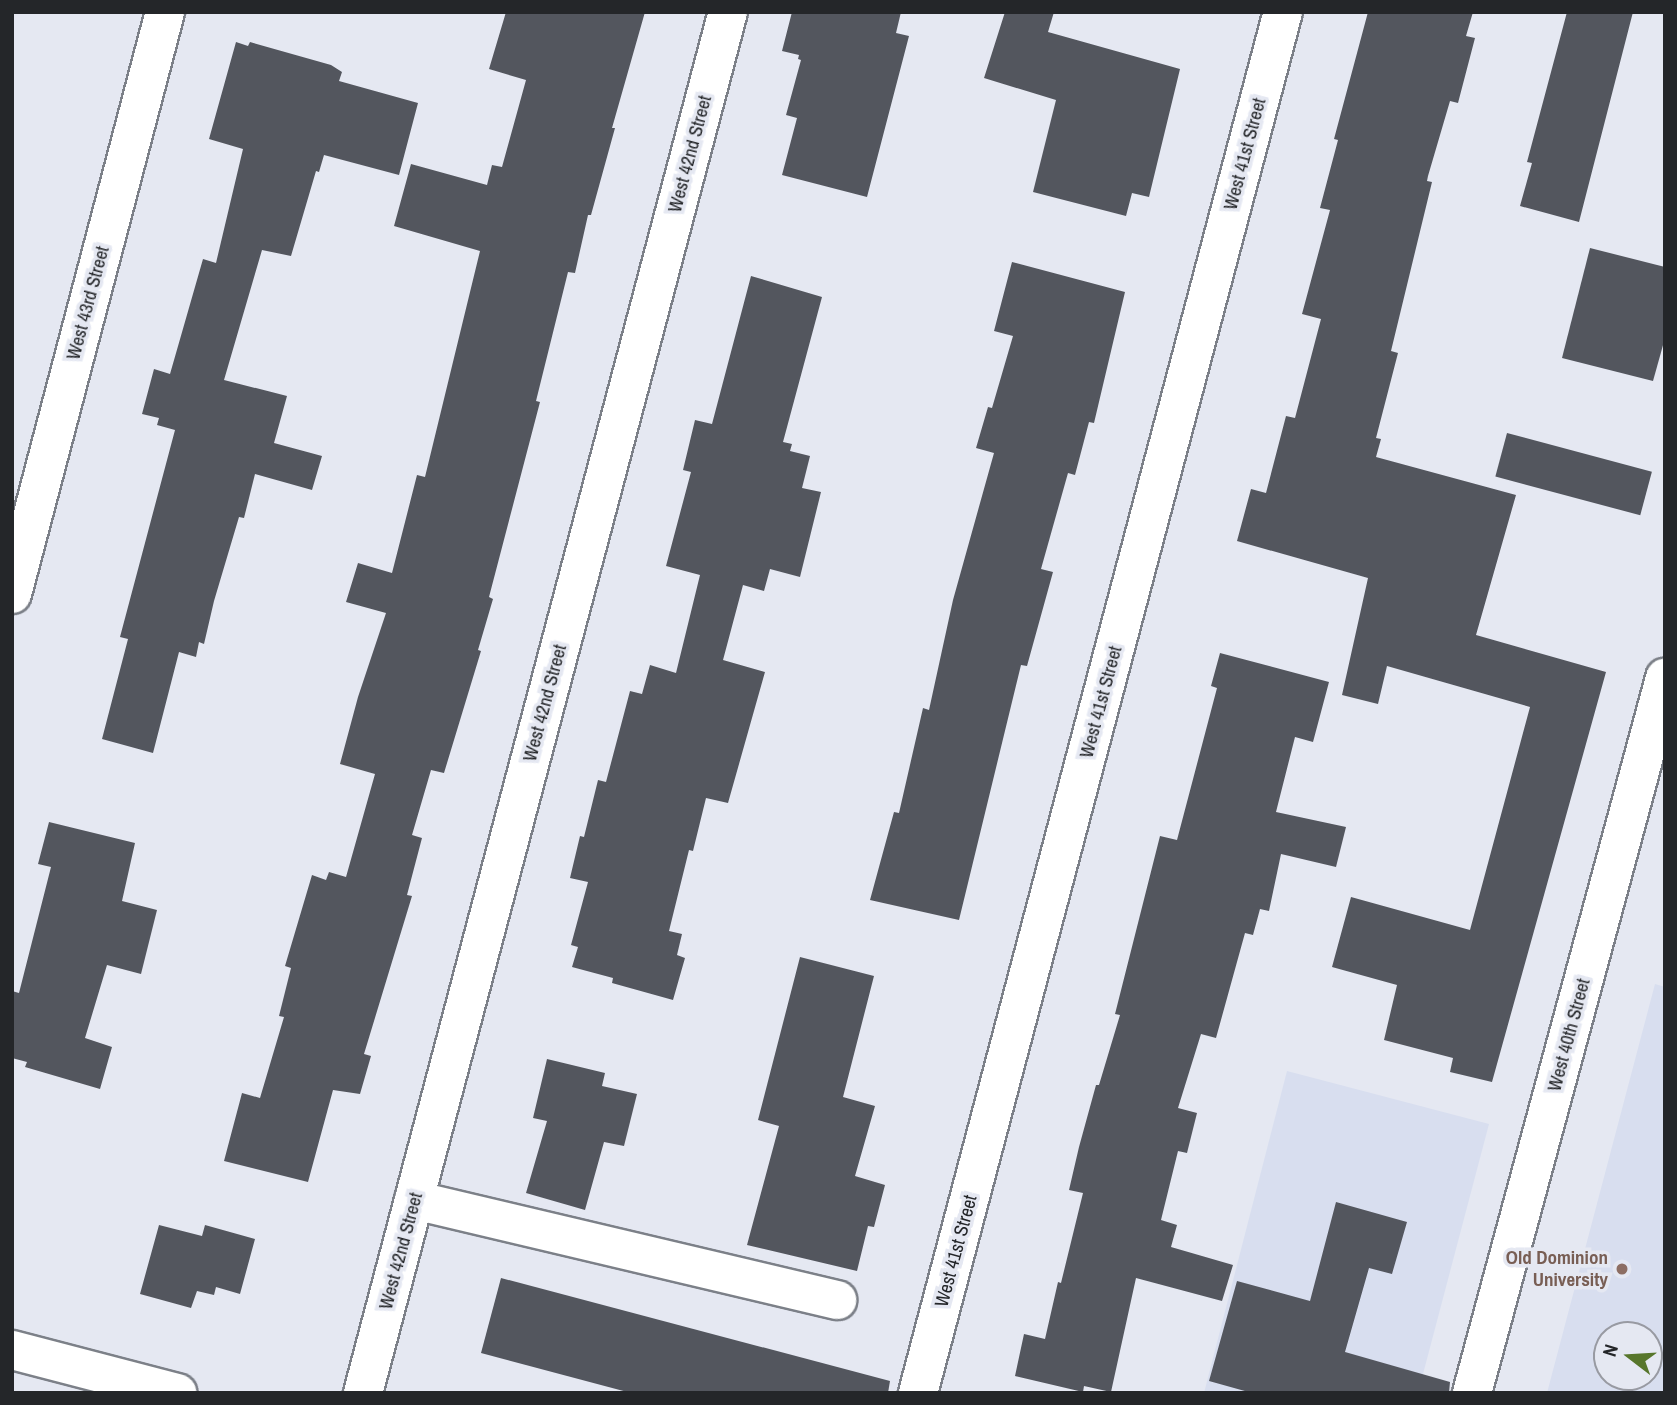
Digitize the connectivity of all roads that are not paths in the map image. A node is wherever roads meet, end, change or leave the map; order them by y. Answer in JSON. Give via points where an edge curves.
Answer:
{"nodes":[{"id":1,"x":164,"y":12,"type":"edge"},
{"id":2,"x":728,"y":12,"type":"edge"},
{"id":3,"x":1283,"y":12,"type":"edge"},
{"id":4,"x":12,"y":594,"type":"edge"},
{"id":5,"x":1665,"y":678,"type":"edge"},
{"id":6,"x":414,"y":1200,"type":"junction"},
{"id":7,"x":837,"y":1300,"type":"dead end"},
{"id":8,"x":12,"y":1350,"type":"edge"},
{"id":9,"x":89,"y":1382,"type":"edge"},
{"id":10,"x":177,"y":1393,"type":"edge"},
{"id":11,"x":363,"y":1393,"type":"edge"},
{"id":12,"x":918,"y":1393,"type":"edge"},
{"id":13,"x":1472,"y":1393,"type":"edge"}],
"edges":[{"from":1,"to":4,"type":"street","name":"West 43rd Street"},
{"from":2,"to":6,"type":"street","name":"West 42nd Street"},
{"from":3,"to":12,"type":"street","name":"West 41st Street"},
{"from":5,"to":13,"type":"street","name":"West 40th Street"},
{"from":6,"to":7,"type":"street"},
{"from":6,"to":11,"type":"street","name":"West 42nd Street"},
{"from":8,"to":9,"type":"street"},
{"from":9,"to":10,"type":"street"}]}
